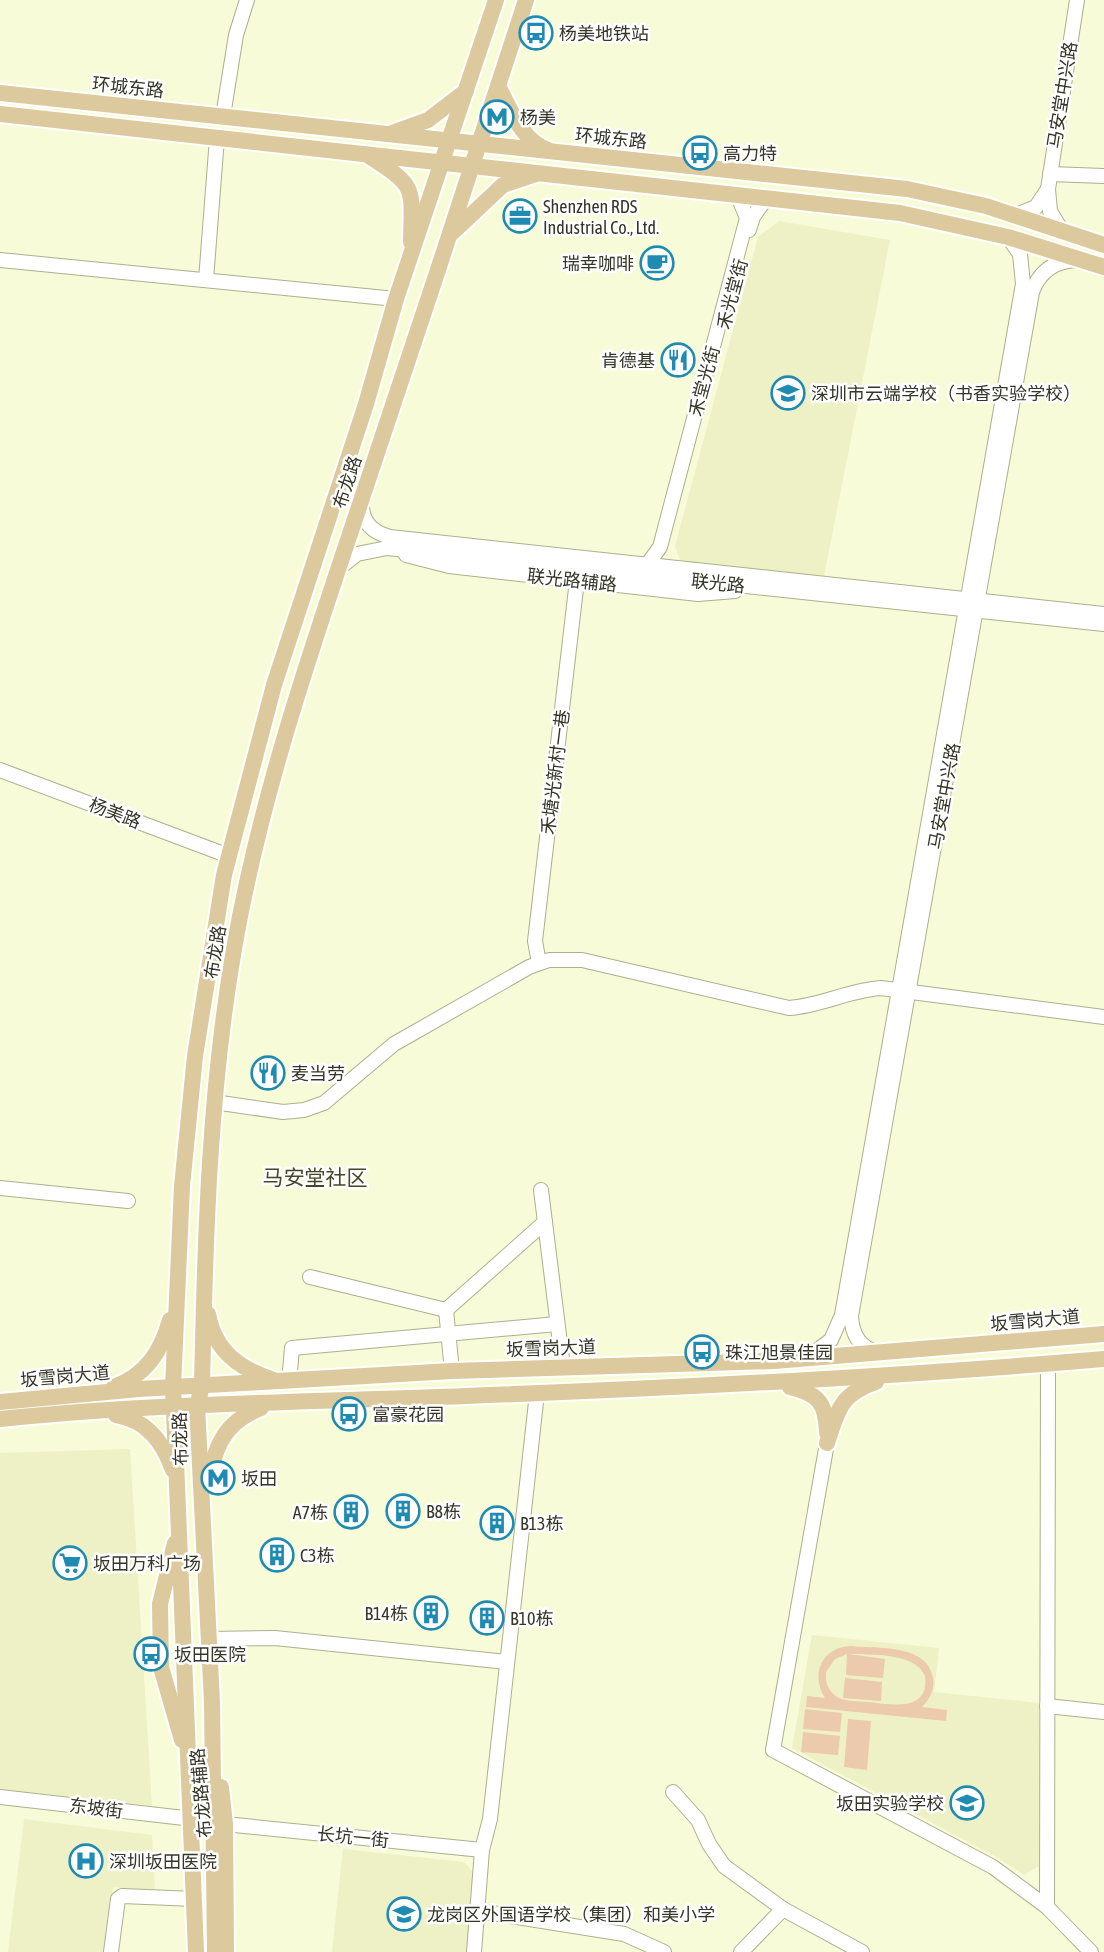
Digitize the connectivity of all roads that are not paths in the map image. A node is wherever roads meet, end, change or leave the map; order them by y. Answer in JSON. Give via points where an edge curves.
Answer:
{"nodes":[{"id":1,"x":247,"y":0,"type":"edge"},
{"id":2,"x":496,"y":0,"type":"edge"},
{"id":3,"x":526,"y":0,"type":"edge"},
{"id":4,"x":1077,"y":0,"type":"edge"},
{"id":5,"x":498,"y":86,"type":"junction"},
{"id":6,"x":466,"y":91,"type":"junction"},
{"id":7,"x":0,"y":93,"type":"edge"},
{"id":8,"x":0,"y":114,"type":"edge"},
{"id":9,"x":223,"y":116,"type":"junction"},
{"id":10,"x":390,"y":134,"type":"junction"},
{"id":11,"x":217,"y":138,"type":"junction"},
{"id":12,"x":450,"y":141,"type":"junction"},
{"id":13,"x":480,"y":144,"type":"junction"},
{"id":14,"x":552,"y":152,"type":"junction"},
{"id":15,"x":366,"y":154,"type":"junction"},
{"id":16,"x":443,"y":162,"type":"junction"},
{"id":17,"x":473,"y":165,"type":"junction"},
{"id":18,"x":541,"y":172,"type":"junction"},
{"id":19,"x":1050,"y":174,"type":"junction"},
{"id":20,"x":1104,"y":176,"type":"edge"},
{"id":21,"x":1048,"y":189,"type":"junction"},
{"id":22,"x":737,"y":194,"type":"junction"},
{"id":23,"x":767,"y":197,"type":"junction"},
{"id":24,"x":1014,"y":216,"type":"junction"},
{"id":25,"x":1062,"y":231,"type":"junction"},
{"id":26,"x":450,"y":234,"type":"junction"},
{"id":27,"x":1008,"y":237,"type":"junction"},
{"id":28,"x":1104,"y":245,"type":"edge"},
{"id":29,"x":411,"y":257,"type":"junction"},
{"id":30,"x":0,"y":260,"type":"edge"},
{"id":31,"x":1096,"y":264,"type":"edge"},
{"id":32,"x":206,"y":280,"type":"junction"},
{"id":33,"x":396,"y":299,"type":"junction"},
{"id":34,"x":363,"y":495,"type":"junction"},
{"id":35,"x":387,"y":548,"type":"junction"},
{"id":36,"x":647,"y":565,"type":"junction"},
{"id":37,"x":673,"y":568,"type":"junction"},
{"id":38,"x":338,"y":569,"type":"junction"},
{"id":39,"x":577,"y":580,"type":"junction"},
{"id":40,"x":759,"y":587,"type":"junction"},
{"id":41,"x":972,"y":605,"type":"junction"},
{"id":42,"x":1104,"y":614,"type":"edge"},
{"id":43,"x":1104,"y":624,"type":"edge"},
{"id":44,"x":0,"y":770,"type":"edge"},
{"id":45,"x":229,"y":856,"type":"junction"},
{"id":46,"x":538,"y":963,"type":"junction"},
{"id":47,"x":905,"y":991,"type":"junction"},
{"id":48,"x":1104,"y":1017,"type":"edge"},
{"id":49,"x":214,"y":1102,"type":"junction"},
{"id":50,"x":0,"y":1188,"type":"edge"},
{"id":51,"x":541,"y":1190,"type":"dead end"},
{"id":52,"x":128,"y":1201,"type":"dead end"},
{"id":53,"x":544,"y":1222,"type":"junction"},
{"id":54,"x":310,"y":1277,"type":"dead end"},
{"id":55,"x":204,"y":1290,"type":"junction"},
{"id":56,"x":177,"y":1293,"type":"junction"},
{"id":57,"x":446,"y":1310,"type":"junction"},
{"id":58,"x":557,"y":1324,"type":"junction"},
{"id":59,"x":448,"y":1334,"type":"junction"},
{"id":60,"x":1104,"y":1334,"type":"edge"},
{"id":61,"x":882,"y":1353,"type":"junction"},
{"id":62,"x":806,"y":1359,"type":"junction"},
{"id":63,"x":1104,"y":1359,"type":"edge"},
{"id":64,"x":1048,"y":1364,"type":"junction"},
{"id":65,"x":563,"y":1367,"type":"junction"},
{"id":66,"x":452,"y":1371,"type":"junction"},
{"id":67,"x":896,"y":1376,"type":"junction"},
{"id":68,"x":285,"y":1382,"type":"junction"},
{"id":69,"x":775,"y":1383,"type":"junction"},
{"id":70,"x":202,"y":1386,"type":"junction"},
{"id":71,"x":173,"y":1387,"type":"junction"},
{"id":72,"x":102,"y":1392,"type":"junction"},
{"id":73,"x":537,"y":1393,"type":"junction"},
{"id":74,"x":0,"y":1402,"type":"edge"},
{"id":75,"x":279,"y":1403,"type":"junction"},
{"id":76,"x":197,"y":1406,"type":"junction"},
{"id":77,"x":174,"y":1407,"type":"junction"},
{"id":78,"x":85,"y":1412,"type":"junction"},
{"id":79,"x":0,"y":1419,"type":"edge"},
{"id":80,"x":827,"y":1443,"type":"junction"},
{"id":81,"x":178,"y":1486,"type":"junction"},
{"id":82,"x":202,"y":1503,"type":"junction"},
{"id":83,"x":180,"y":1524,"type":"junction"},
{"id":84,"x":209,"y":1639,"type":"junction"},
{"id":85,"x":507,"y":1662,"type":"junction"},
{"id":86,"x":212,"y":1702,"type":"junction"},
{"id":87,"x":1047,"y":1706,"type":"junction"},
{"id":88,"x":1104,"y":1712,"type":"edge"},
{"id":89,"x":190,"y":1767,"type":"junction"},
{"id":90,"x":673,"y":1792,"type":"dead end"},
{"id":91,"x":0,"y":1797,"type":"edge"},
{"id":92,"x":193,"y":1819,"type":"junction"},
{"id":93,"x":225,"y":1824,"type":"junction"},
{"id":94,"x":482,"y":1850,"type":"junction"},
{"id":95,"x":195,"y":1899,"type":"junction"},
{"id":96,"x":1047,"y":1907,"type":"junction"},
{"id":97,"x":783,"y":1909,"type":"junction"},
{"id":98,"x":478,"y":1911,"type":"junction"},
{"id":99,"x":111,"y":1952,"type":"edge"},
{"id":100,"x":196,"y":1952,"type":"edge"},
{"id":101,"x":215,"y":1952,"type":"edge"},
{"id":102,"x":226,"y":1952,"type":"edge"},
{"id":103,"x":474,"y":1952,"type":"edge"},
{"id":104,"x":664,"y":1952,"type":"edge"},
{"id":105,"x":741,"y":1952,"type":"edge"},
{"id":106,"x":862,"y":1952,"type":"edge"},
{"id":107,"x":1091,"y":1952,"type":"edge"}],
"edges":[{"from":1,"to":9,"type":"street","via":[[236,35]]},
{"from":2,"to":6,"type":"main road","name":"布龙路"},
{"from":3,"to":5,"type":"main road","name":"布龙路"},
{"from":4,"to":19,"type":"street","name":"马安堂中兴路"},
{"from":5,"to":13,"type":"main road","name":"布龙路"},
{"from":5,"to":14,"type":"main road","via":[[523,131]]},
{"from":6,"to":10,"type":"main road","via":[[428,120]]},
{"from":6,"to":12,"type":"main road","name":"布龙路"},
{"from":7,"to":9,"type":"main road","name":"环城东路"},
{"from":8,"to":11,"type":"main road"},
{"from":9,"to":10,"type":"main road","name":"环城东路"},
{"from":10,"to":12,"type":"main road","name":"环城东路"},
{"from":11,"to":15,"type":"main road"},
{"from":11,"to":32,"type":"street"},
{"from":12,"to":13,"type":"main road","name":"环城东路"},
{"from":12,"to":16,"type":"main road","name":"布龙路"},
{"from":13,"to":14,"type":"main road","name":"环城东路"},
{"from":13,"to":17,"type":"main road","name":"布龙路"},
{"from":14,"to":24,"type":"main road","name":"环城东路","via":[[907,189],[963,200]]},
{"from":15,"to":16,"type":"main road"},
{"from":15,"to":29,"type":"main road","via":[[404,179],[412,197]]},
{"from":16,"to":17,"type":"main road"},
{"from":16,"to":29,"type":"main road","name":"布龙路"},
{"from":17,"to":18,"type":"main road"},
{"from":17,"to":26,"type":"main road","name":"布龙路"},
{"from":18,"to":22,"type":"main road"},
{"from":18,"to":26,"type":"main road","via":[[503,185]]},
{"from":19,"to":20,"type":"street"},
{"from":19,"to":21,"type":"street","name":"马安堂中兴路"},
{"from":21,"to":24,"type":"street","via":[[1036,207]]},
{"from":21,"to":25,"type":"street","name":"马安堂中兴路","via":[[1050,211]]},
{"from":22,"to":23,"type":"main road"},
{"from":22,"to":36,"type":"street","name":"禾堂光街","via":[[747,218],[660,547]]},
{"from":23,"to":27,"type":"main road","via":[[900,213]]},
{"from":23,"to":37,"type":"street","name":"禾光堂街","via":[[753,217],[666,546]]},
{"from":24,"to":25,"type":"main road","name":"环城东路"},
{"from":25,"to":28,"type":"main road","name":"环城东路"},
{"from":26,"to":34,"type":"main road","name":"布龙路"},
{"from":27,"to":31,"type":"main road"},
{"from":27,"to":41,"type":"street","name":"马安堂中兴路","via":[[1020,254],[1023,284]]},
{"from":29,"to":33,"type":"main road","name":"布龙路"},
{"from":30,"to":32,"type":"street"},
{"from":31,"to":41,"type":"street","name":"马安堂中兴路","via":[[1076,260],[1056,264],[1040,276],[1032,292]]},
{"from":32,"to":33,"type":"street"},
{"from":33,"to":45,"type":"main road","name":"布龙路","via":[[366,404],[274,685]]},
{"from":34,"to":36,"type":"street","name":"联光路","via":[[367,524],[390,537]]},
{"from":34,"to":38,"type":"main road","name":"布龙路"},
{"from":35,"to":38,"type":"street","name":"联光路","via":[[357,554]]},
{"from":35,"to":39,"type":"street","name":"联光路辅路","via":[[449,566]]},
{"from":35,"to":40,"type":"street","name":"联光路"},
{"from":36,"to":37,"type":"street","name":"联光路"},
{"from":37,"to":41,"type":"street","name":"联光路"},
{"from":38,"to":49,"type":"main road","name":"布龙路","via":[[290,716],[251,867],[234,950]]},
{"from":39,"to":40,"type":"street","name":"联光路辅路","via":[[698,594]]},
{"from":39,"to":46,"type":"street","name":"禾塘光新村一巷","via":[[535,941]]},
{"from":40,"to":41,"type":"street","name":"联光路"},
{"from":41,"to":42,"type":"street","name":"联光路"},
{"from":41,"to":43,"type":"street","name":"联光路"},
{"from":41,"to":47,"type":"street","name":"马安堂中兴路"},
{"from":44,"to":45,"type":"street","name":"杨美路"},
{"from":45,"to":56,"type":"main road","name":"布龙路","via":[[185,1134]]},
{"from":46,"to":47,"type":"street","via":[[582,960],[789,1008],[867,989]]},
{"from":46,"to":49,"type":"street","via":[[394,1044],[324,1103],[284,1112]]},
{"from":47,"to":48,"type":"street"},
{"from":47,"to":61,"type":"street","name":"马安堂中兴路","via":[[851,1316],[852,1327],[863,1346]]},
{"from":47,"to":62,"type":"street","name":"马安堂中兴路","via":[[842,1315],[831,1340]]},
{"from":49,"to":55,"type":"main road","name":"布龙路"},
{"from":50,"to":52,"type":"street"},
{"from":51,"to":53,"type":"street"},
{"from":53,"to":57,"type":"street"},
{"from":53,"to":58,"type":"street"},
{"from":54,"to":57,"type":"street"},
{"from":55,"to":68,"type":"main road","via":[[210,1321],[227,1356],[240,1367]]},
{"from":55,"to":70,"type":"main road","name":"布龙路"},
{"from":56,"to":71,"type":"main road","name":"布龙路"},
{"from":56,"to":72,"type":"main road","via":[[166,1334],[151,1363],[140,1374]]},
{"from":57,"to":59,"type":"street"},
{"from":58,"to":59,"type":"street"},
{"from":58,"to":65,"type":"street"},
{"from":59,"to":66,"type":"street"},
{"from":59,"to":68,"type":"street","via":[[292,1348]]},
{"from":60,"to":61,"type":"main road","name":"坂雪岗大道"},
{"from":61,"to":62,"type":"main road","name":"坂雪岗大道"},
{"from":62,"to":65,"type":"main road","name":"坂雪岗大道"},
{"from":63,"to":64,"type":"main road","name":"坂雪岗大道"},
{"from":64,"to":67,"type":"main road","name":"坂雪岗大道"},
{"from":64,"to":87,"type":"street"},
{"from":65,"to":66,"type":"main road","name":"坂雪岗大道"},
{"from":66,"to":68,"type":"main road","name":"坂雪岗大道"},
{"from":67,"to":69,"type":"main road","name":"坂雪岗大道"},
{"from":67,"to":80,"type":"main road","via":[[850,1394],[838,1411]]},
{"from":68,"to":70,"type":"main road","name":"坂雪岗大道"},
{"from":69,"to":73,"type":"main road","name":"坂雪岗大道"},
{"from":69,"to":80,"type":"main road","via":[[808,1392],[819,1401],[826,1415]]},
{"from":70,"to":71,"type":"main road","name":"坂雪岗大道"},
{"from":70,"to":76,"type":"main road","name":"布龙路"},
{"from":71,"to":72,"type":"main road","name":"坂雪岗大道"},
{"from":71,"to":77,"type":"main road","name":"布龙路"},
{"from":72,"to":74,"type":"main road","name":"坂雪岗大道"},
{"from":73,"to":75,"type":"main road","name":"坂雪岗大道"},
{"from":73,"to":85,"type":"street"},
{"from":75,"to":76,"type":"main road","name":"坂雪岗大道"},
{"from":75,"to":82,"type":"main road","via":[[242,1416],[228,1428],[218,1446]]},
{"from":76,"to":77,"type":"main road","name":"坂雪岗大道"},
{"from":76,"to":82,"type":"main road","name":"布龙路"},
{"from":77,"to":78,"type":"main road","name":"坂雪岗大道"},
{"from":77,"to":81,"type":"main road","name":"布龙路"},
{"from":78,"to":79,"type":"main road","name":"坂雪岗大道"},
{"from":78,"to":81,"type":"main road","via":[[119,1415],[146,1427],[167,1454]]},
{"from":80,"to":96,"type":"street","via":[[773,1750],[993,1867]]},
{"from":81,"to":83,"type":"main road","name":"布龙路"},
{"from":82,"to":84,"type":"main road","name":"布龙路"},
{"from":83,"to":89,"type":"main road","name":"布龙路"},
{"from":83,"to":89,"type":"main road","via":[[160,1604],[161,1667]]},
{"from":84,"to":85,"type":"street","via":[[274,1638]]},
{"from":84,"to":86,"type":"main road","name":"布龙路"},
{"from":85,"to":94,"type":"street","via":[[490,1819]]},
{"from":86,"to":93,"type":"main road","name":"布龙路辅路"},
{"from":86,"to":101,"type":"main road","name":"布龙路"},
{"from":87,"to":88,"type":"street"},
{"from":87,"to":96,"type":"street"},
{"from":89,"to":92,"type":"main road","name":"布龙路"},
{"from":90,"to":97,"type":"street","via":[[698,1820],[724,1866]]},
{"from":91,"to":92,"type":"street","name":"东坡街"},
{"from":92,"to":95,"type":"main road","name":"布龙路"},
{"from":93,"to":94,"type":"street","name":"长坑一街"},
{"from":93,"to":102,"type":"main road","name":"布龙路辅路"},
{"from":94,"to":98,"type":"street"},
{"from":95,"to":99,"type":"street","via":[[122,1896],[118,1899]]},
{"from":95,"to":100,"type":"main road","name":"布龙路"},
{"from":96,"to":107,"type":"street"},
{"from":97,"to":105,"type":"street"},
{"from":97,"to":106,"type":"street"},
{"from":98,"to":103,"type":"street"},
{"from":98,"to":104,"type":"street","via":[[624,1934]]}]}
